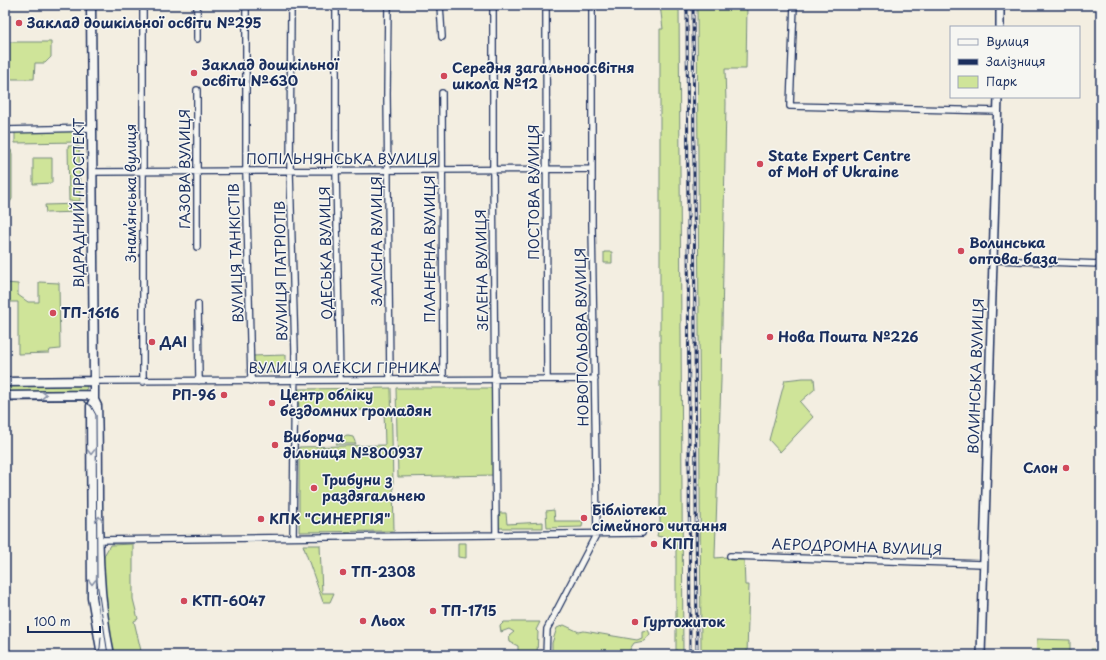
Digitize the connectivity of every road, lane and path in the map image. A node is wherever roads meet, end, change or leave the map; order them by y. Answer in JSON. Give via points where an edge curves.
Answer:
{"nodes":[{"id":1,"x":91,"y":5,"type":"edge"},
{"id":2,"x":143,"y":5,"type":"edge"},
{"id":3,"x":197,"y":5,"type":"edge"},
{"id":4,"x":246,"y":5,"type":"edge"},
{"id":5,"x":291,"y":5,"type":"edge"},
{"id":6,"x":336,"y":5,"type":"edge"},
{"id":7,"x":388,"y":5,"type":"edge"},
{"id":8,"x":440,"y":5,"type":"edge"},
{"id":9,"x":493,"y":5,"type":"edge"},
{"id":10,"x":546,"y":5,"type":"edge"},
{"id":11,"x":592,"y":5,"type":"edge"},
{"id":12,"x":794,"y":5,"type":"edge"},
{"id":13,"x":1000,"y":5,"type":"edge"},
{"id":14,"x":1000,"y":26,"type":"edge"},
{"id":15,"x":442,"y":36,"type":"dead end"},
{"id":16,"x":197,"y":39,"type":"dead end"},
{"id":17,"x":197,"y":90,"type":"dead end"},
{"id":18,"x":442,"y":93,"type":"dead end"},
{"id":19,"x":998,"y":98,"type":"edge"},
{"id":20,"x":998,"y":111,"type":"junction"},
{"id":21,"x":92,"y":128,"type":"junction"},
{"id":22,"x":5,"y":130,"type":"edge"},
{"id":23,"x":592,"y":169,"type":"junction"},
{"id":24,"x":546,"y":170,"type":"junction"},
{"id":25,"x":246,"y":171,"type":"junction"},
{"id":26,"x":389,"y":171,"type":"junction"},
{"id":27,"x":441,"y":171,"type":"junction"},
{"id":28,"x":493,"y":171,"type":"junction"},
{"id":29,"x":92,"y":172,"type":"junction"},
{"id":30,"x":143,"y":172,"type":"junction"},
{"id":31,"x":196,"y":172,"type":"junction"},
{"id":32,"x":290,"y":172,"type":"junction"},
{"id":33,"x":336,"y":172,"type":"junction"},
{"id":34,"x":197,"y":247,"type":"dead end"},
{"id":35,"x":993,"y":260,"type":"junction"},
{"id":36,"x":1101,"y":264,"type":"edge"},
{"id":37,"x":198,"y":304,"type":"dead end"},
{"id":38,"x":495,"y":379,"type":"junction"},
{"id":39,"x":547,"y":379,"type":"junction"},
{"id":40,"x":595,"y":379,"type":"junction"},
{"id":41,"x":340,"y":380,"type":"junction"},
{"id":42,"x":390,"y":380,"type":"junction"},
{"id":43,"x":443,"y":380,"type":"junction"},
{"id":44,"x":94,"y":381,"type":"junction"},
{"id":45,"x":251,"y":381,"type":"junction"},
{"id":46,"x":295,"y":381,"type":"junction"},
{"id":47,"x":5,"y":382,"type":"edge"},
{"id":48,"x":143,"y":382,"type":"junction"},
{"id":49,"x":199,"y":382,"type":"junction"},
{"id":50,"x":5,"y":396,"type":"edge"},
{"id":51,"x":94,"y":398,"type":"junction"},
{"id":52,"x":597,"y":533,"type":"junction"},
{"id":53,"x":642,"y":533,"type":"dead end"},
{"id":54,"x":496,"y":535,"type":"junction"},
{"id":55,"x":293,"y":537,"type":"junction"},
{"id":56,"x":96,"y":540,"type":"junction"},
{"id":57,"x":730,"y":556,"type":"dead end"},
{"id":58,"x":983,"y":564,"type":"junction"},
{"id":59,"x":102,"y":655,"type":"edge"},
{"id":60,"x":110,"y":655,"type":"edge"},
{"id":61,"x":546,"y":655,"type":"edge"},
{"id":62,"x":981,"y":655,"type":"edge"}],
"edges":[{"from":1,"to":21,"type":"main road","name":"ВІДРАДНИЙ ПРОСПЕКТ"},
{"from":2,"to":30,"type":"street","name":"Знамʼянська вулиця"},
{"from":3,"to":16,"type":"street"},
{"from":4,"to":25,"type":"street","name":"ВУЛИЦЯ ТАНКІСТІВ"},
{"from":5,"to":32,"type":"street","name":"ВУЛИЦЯ ПАТРІОТІВ"},
{"from":6,"to":33,"type":"street","name":"ОДЕСЬКА ВУЛИЦЯ"},
{"from":7,"to":26,"type":"street","name":"ЗАЛІСНА ВУЛИЦЯ"},
{"from":8,"to":15,"type":"street"},
{"from":9,"to":28,"type":"street","name":"ЗЕЛЕНА ВУЛИЦЯ"},
{"from":10,"to":24,"type":"street","name":"ПОСТОВА ВУЛИЦЯ"},
{"from":11,"to":23,"type":"street","name":"НОВОПОЛЬОВА ВУЛИЦЯ"},
{"from":12,"to":20,"type":"street","via":[[790,106]]},
{"from":13,"to":14,"type":"street"},
{"from":17,"to":31,"type":"street","name":"ГАЗОВА ВУЛИЦЯ"},
{"from":18,"to":27,"type":"street","name":"ПЛАНЕРНА ВУЛИЦЯ"},
{"from":19,"to":20,"type":"street","name":"ВОЛИНСЬКА ВУЛИЦЯ"},
{"from":20,"to":35,"type":"street","name":"ВОЛИНСЬКА ВУЛИЦЯ"},
{"from":21,"to":22,"type":"street"},
{"from":21,"to":29,"type":"main road","name":"ВІДРАДНИЙ ПРОСПЕКТ"},
{"from":23,"to":24,"type":"street","name":"ПОПІЛЬНЯНСЬКА ВУЛИЦЯ"},
{"from":23,"to":40,"type":"street","name":"НОВОПОЛЬОВА ВУЛИЦЯ"},
{"from":24,"to":28,"type":"street","name":"ПОПІЛЬНЯНСЬКА ВУЛИЦЯ"},
{"from":24,"to":39,"type":"street","name":"ПОСТОВА ВУЛИЦЯ"},
{"from":25,"to":31,"type":"street","name":"ПОПІЛЬНЯНСЬКА ВУЛИЦЯ"},
{"from":25,"to":32,"type":"street","name":"ПОПІЛЬНЯНСЬКА ВУЛИЦЯ"},
{"from":25,"to":45,"type":"street","name":"ВУЛИЦЯ ТАНКІСТІВ"},
{"from":26,"to":27,"type":"street","name":"ПОПІЛЬНЯНСЬКА ВУЛИЦЯ"},
{"from":26,"to":33,"type":"street","name":"ПОПІЛЬНЯНСЬКА ВУЛИЦЯ"},
{"from":26,"to":42,"type":"street","name":"ЗАЛІСНА ВУЛИЦЯ"},
{"from":27,"to":28,"type":"street","name":"ПОПІЛЬНЯНСЬКА ВУЛИЦЯ"},
{"from":27,"to":43,"type":"street","name":"ПЛАНЕРНА ВУЛИЦЯ"},
{"from":28,"to":38,"type":"street","name":"ЗЕЛЕНА ВУЛИЦЯ"},
{"from":29,"to":30,"type":"street","name":"ПОПІЛЬНЯНСЬКА ВУЛИЦЯ"},
{"from":29,"to":44,"type":"main road","name":"ВІДРАДНИЙ ПРОСПЕКТ"},
{"from":30,"to":31,"type":"street","name":"ПОПІЛЬНЯНСЬКА ВУЛИЦЯ"},
{"from":30,"to":48,"type":"street","name":"Знамʼянська вулиця"},
{"from":31,"to":34,"type":"street","name":"ГАЗОВА ВУЛИЦЯ"},
{"from":32,"to":33,"type":"street","name":"ПОПІЛЬНЯНСЬКА ВУЛИЦЯ"},
{"from":32,"to":46,"type":"street","name":"ВУЛИЦЯ ПАТРІОТІВ"},
{"from":33,"to":41,"type":"street","name":"ОДЕСЬКА ВУЛИЦЯ"},
{"from":35,"to":36,"type":"street"},
{"from":35,"to":58,"type":"street","name":"ВОЛИНСЬКА ВУЛИЦЯ"},
{"from":37,"to":49,"type":"street"},
{"from":38,"to":39,"type":"street","name":"ВУЛИЦЯ ОЛЕКСИ ГІРНИКА"},
{"from":38,"to":43,"type":"street","name":"ВУЛИЦЯ ОЛЕКСИ ГІРНИКА"},
{"from":38,"to":54,"type":"street","name":"ЗЕЛЕНА ВУЛИЦЯ"},
{"from":39,"to":40,"type":"street","name":"ВУЛИЦЯ ОЛЕКСИ ГІРНИКА"},
{"from":40,"to":52,"type":"street","name":"НОВОПОЛЬОВА ВУЛИЦЯ"},
{"from":41,"to":42,"type":"street","name":"ВУЛИЦЯ ОЛЕКСИ ГІРНИКА"},
{"from":41,"to":46,"type":"street","name":"ВУЛИЦЯ ОЛЕКСИ ГІРНИКА"},
{"from":42,"to":43,"type":"street","name":"ВУЛИЦЯ ОЛЕКСИ ГІРНИКА"},
{"from":44,"to":47,"type":"main road"},
{"from":44,"to":48,"type":"street","name":"ВУЛИЦЯ ОЛЕКСИ ГІРНИКА"},
{"from":44,"to":51,"type":"main road","name":"ВІДРАДНИЙ ПРОСПЕКТ"},
{"from":45,"to":46,"type":"street","name":"ВУЛИЦЯ ОЛЕКСИ ГІРНИКА"},
{"from":45,"to":49,"type":"street","name":"ВУЛИЦЯ ОЛЕКСИ ГІРНИКА"},
{"from":46,"to":55,"type":"street","name":"ВУЛИЦЯ ПАТРІОТІВ"},
{"from":48,"to":49,"type":"street","name":"ВУЛИЦЯ ОЛЕКСИ ГІРНИКА"},
{"from":50,"to":51,"type":"main road","one_way":true},
{"from":51,"to":56,"type":"main road","name":"ВІДРАДНИЙ ПРОСПЕКТ","via":[[91,409]]},
{"from":52,"to":53,"type":"street"},
{"from":52,"to":54,"type":"street"},
{"from":52,"to":61,"type":"street","name":"НОВОПОЛЬОВА ВУЛИЦЯ","via":[[547,629]]},
{"from":54,"to":55,"type":"street"},
{"from":55,"to":56,"type":"street"},
{"from":56,"to":59,"type":"main road","name":"ВІДРАДНИЙ ПРОСПЕКТ","one_way":true,"via":[[92,604]]},
{"from":56,"to":60,"type":"main road","name":"ВІДРАДНИЙ ПРОСПЕКТ"},
{"from":57,"to":58,"type":"street","name":"АЕРОДРОМНА ВУЛИЦЯ"},
{"from":58,"to":62,"type":"street","name":"ВОЛИНСЬКА ВУЛИЦЯ"}]}
